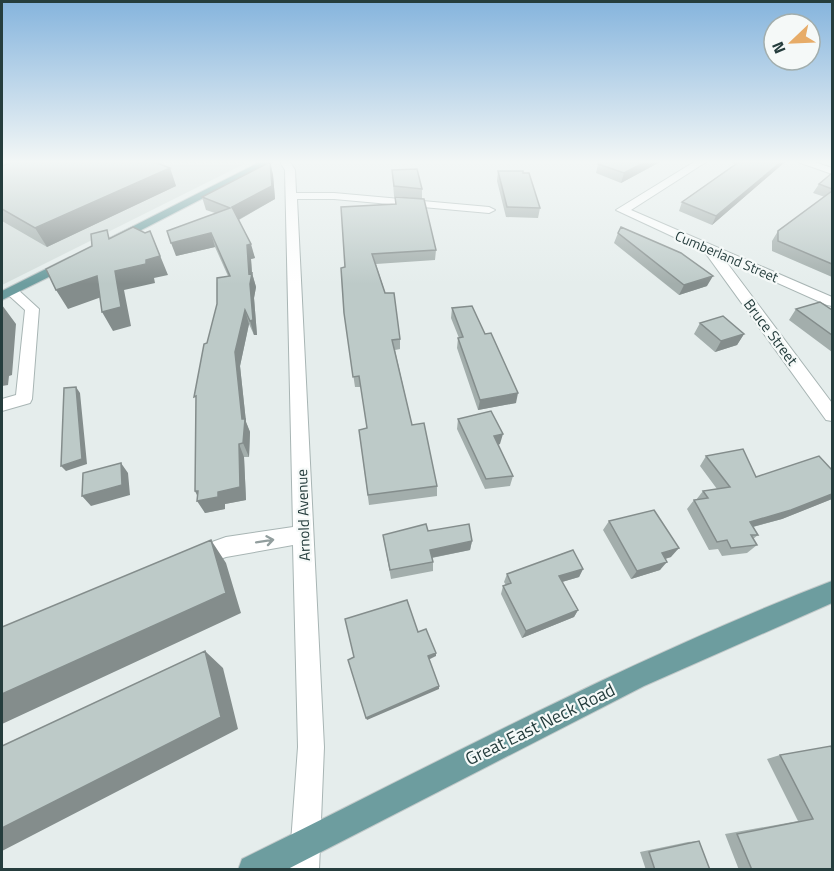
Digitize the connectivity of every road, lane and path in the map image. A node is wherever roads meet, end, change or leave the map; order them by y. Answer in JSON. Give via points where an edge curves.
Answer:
{"nodes":[{"id":1,"x":187,"y":203,"type":"edge"},
{"id":2,"x":291,"y":203,"type":"edge"},
{"id":3,"x":408,"y":203,"type":"edge"},
{"id":4,"x":634,"y":203,"type":"edge"},
{"id":5,"x":489,"y":210,"type":"dead end"},
{"id":6,"x":106,"y":243,"type":"edge"},
{"id":7,"x":710,"y":249,"type":"junction"},
{"id":8,"x":85,"y":254,"type":"edge"},
{"id":9,"x":6,"y":294,"type":"edge"},
{"id":10,"x":832,"y":302,"type":"edge"},
{"id":11,"x":2,"y":405,"type":"edge"},
{"id":12,"x":832,"y":414,"type":"edge"},
{"id":13,"x":304,"y":534,"type":"junction"},
{"id":14,"x":170,"y":567,"type":"edge"},
{"id":15,"x":832,"y":592,"type":"edge"},
{"id":16,"x":305,"y":856,"type":"edge"},
{"id":17,"x":254,"y":870,"type":"edge"}],
"edges":[{"from":1,"to":6,"type":"main road"},
{"from":2,"to":13,"type":"street","name":"Arnold Avenue"},
{"from":3,"to":5,"type":"street"},
{"from":4,"to":7,"type":"street","name":"Cumberland Street","via":[[622,210]]},
{"from":7,"to":10,"type":"street","name":"Cumberland Street"},
{"from":7,"to":12,"type":"street","name":"Bruce Street"},
{"from":8,"to":9,"type":"main road"},
{"from":9,"to":11,"type":"street","via":[[32,309],[24,399]]},
{"from":14,"to":13,"type":"street","one_way":true,"via":[[226,547]]},
{"from":13,"to":16,"type":"street","name":"Arnold Avenue","via":[[311,747]]},
{"from":15,"to":16,"type":"main road","name":"Great East Neck Road","via":[[635,677]]},
{"from":16,"to":17,"type":"main road","name":"Great East Neck Road"}]}
